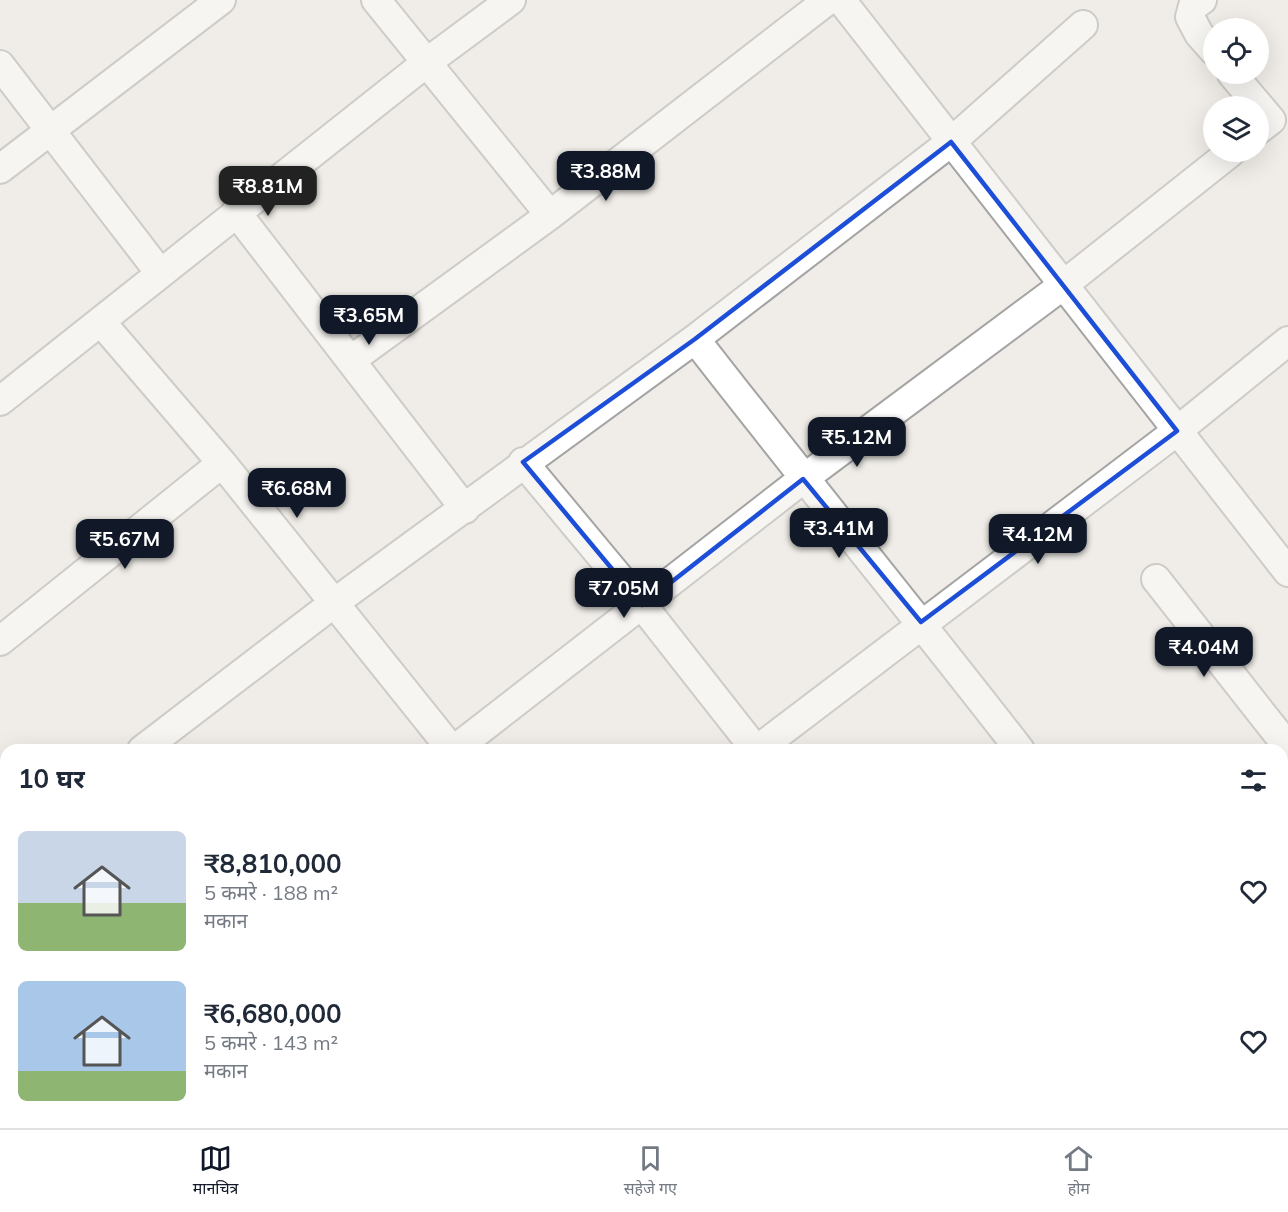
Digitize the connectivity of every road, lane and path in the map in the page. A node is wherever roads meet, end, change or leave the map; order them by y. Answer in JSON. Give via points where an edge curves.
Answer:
{"nodes":[{"id":1,"x":221,"y":0,"type":"edge"},
{"id":2,"x":376,"y":0,"type":"edge"},
{"id":3,"x":511,"y":0,"type":"edge"},
{"id":4,"x":828,"y":0,"type":"edge"},
{"id":5,"x":841,"y":0,"type":"edge"},
{"id":6,"x":1202,"y":0,"type":"edge"},
{"id":7,"x":1083,"y":25,"type":"dead end"},
{"id":8,"x":1203,"y":39,"type":"edge"},
{"id":9,"x":426,"y":63,"type":"junction"},
{"id":10,"x":0,"y":65,"type":"edge"},
{"id":11,"x":1240,"y":84,"type":"edge"},
{"id":12,"x":1251,"y":96,"type":"edge"},
{"id":13,"x":50,"y":129,"type":"junction"},
{"id":14,"x":951,"y":142,"type":"junction"},
{"id":15,"x":1218,"y":162,"type":"edge"},
{"id":16,"x":0,"y":169,"type":"edge"},
{"id":17,"x":236,"y":212,"type":"junction"},
{"id":18,"x":550,"y":215,"type":"junction"},
{"id":19,"x":160,"y":273,"type":"junction"},
{"id":20,"x":1062,"y":286,"type":"junction"},
{"id":21,"x":101,"y":322,"type":"junction"},
{"id":22,"x":695,"y":339,"type":"junction"},
{"id":23,"x":1288,"y":341,"type":"edge"},
{"id":24,"x":351,"y":360,"type":"junction"},
{"id":25,"x":0,"y":401,"type":"edge"},
{"id":26,"x":1177,"y":431,"type":"junction"},
{"id":27,"x":523,"y":462,"type":"junction"},
{"id":28,"x":222,"y":463,"type":"junction"},
{"id":29,"x":803,"y":479,"type":"junction"},
{"id":30,"x":465,"y":509,"type":"junction"},
{"id":31,"x":1288,"y":572,"type":"edge"},
{"id":32,"x":1156,"y":579,"type":"dead end"},
{"id":33,"x":334,"y":603,"type":"junction"},
{"id":34,"x":642,"y":605,"type":"junction"},
{"id":35,"x":921,"y":622,"type":"junction"},
{"id":36,"x":0,"y":641,"type":"edge"},
{"id":37,"x":150,"y":744,"type":"edge"},
{"id":38,"x":448,"y":744,"type":"edge"},
{"id":39,"x":461,"y":744,"type":"edge"},
{"id":40,"x":751,"y":744,"type":"edge"},
{"id":41,"x":764,"y":744,"type":"edge"},
{"id":42,"x":1015,"y":744,"type":"edge"},
{"id":43,"x":1286,"y":744,"type":"edge"}],
"edges":[{"from":1,"to":13,"type":"street"},
{"from":2,"to":9,"type":"street"},
{"from":3,"to":9,"type":"street"},
{"from":4,"to":18,"type":"street"},
{"from":5,"to":14,"type":"street"},
{"from":6,"to":8,"type":"street","via":[[1193,6],[1190,17]]},
{"from":7,"to":14,"type":"street"},
{"from":9,"to":17,"type":"street"},
{"from":9,"to":18,"type":"street"},
{"from":10,"to":13,"type":"street"},
{"from":11,"to":12,"type":"street"},
{"from":13,"to":16,"type":"street"},
{"from":13,"to":19,"type":"street"},
{"from":14,"to":20,"type":"street"},
{"from":14,"to":22,"type":"street"},
{"from":15,"to":20,"type":"street"},
{"from":17,"to":19,"type":"street"},
{"from":17,"to":24,"type":"street"},
{"from":18,"to":24,"type":"street"},
{"from":19,"to":21,"type":"street"},
{"from":20,"to":26,"type":"street"},
{"from":20,"to":29,"type":"street"},
{"from":21,"to":25,"type":"street"},
{"from":21,"to":28,"type":"street"},
{"from":22,"to":27,"type":"street"},
{"from":22,"to":29,"type":"street"},
{"from":23,"to":26,"type":"street"},
{"from":24,"to":30,"type":"street"},
{"from":26,"to":31,"type":"street"},
{"from":26,"to":35,"type":"street"},
{"from":27,"to":30,"type":"street"},
{"from":27,"to":34,"type":"street"},
{"from":28,"to":33,"type":"street"},
{"from":28,"to":36,"type":"street"},
{"from":29,"to":34,"type":"street"},
{"from":29,"to":35,"type":"street"},
{"from":30,"to":33,"type":"street"},
{"from":32,"to":43,"type":"street"},
{"from":33,"to":37,"type":"street"},
{"from":33,"to":38,"type":"street"},
{"from":34,"to":39,"type":"street"},
{"from":34,"to":40,"type":"street"},
{"from":35,"to":41,"type":"street"},
{"from":35,"to":42,"type":"street"}]}
